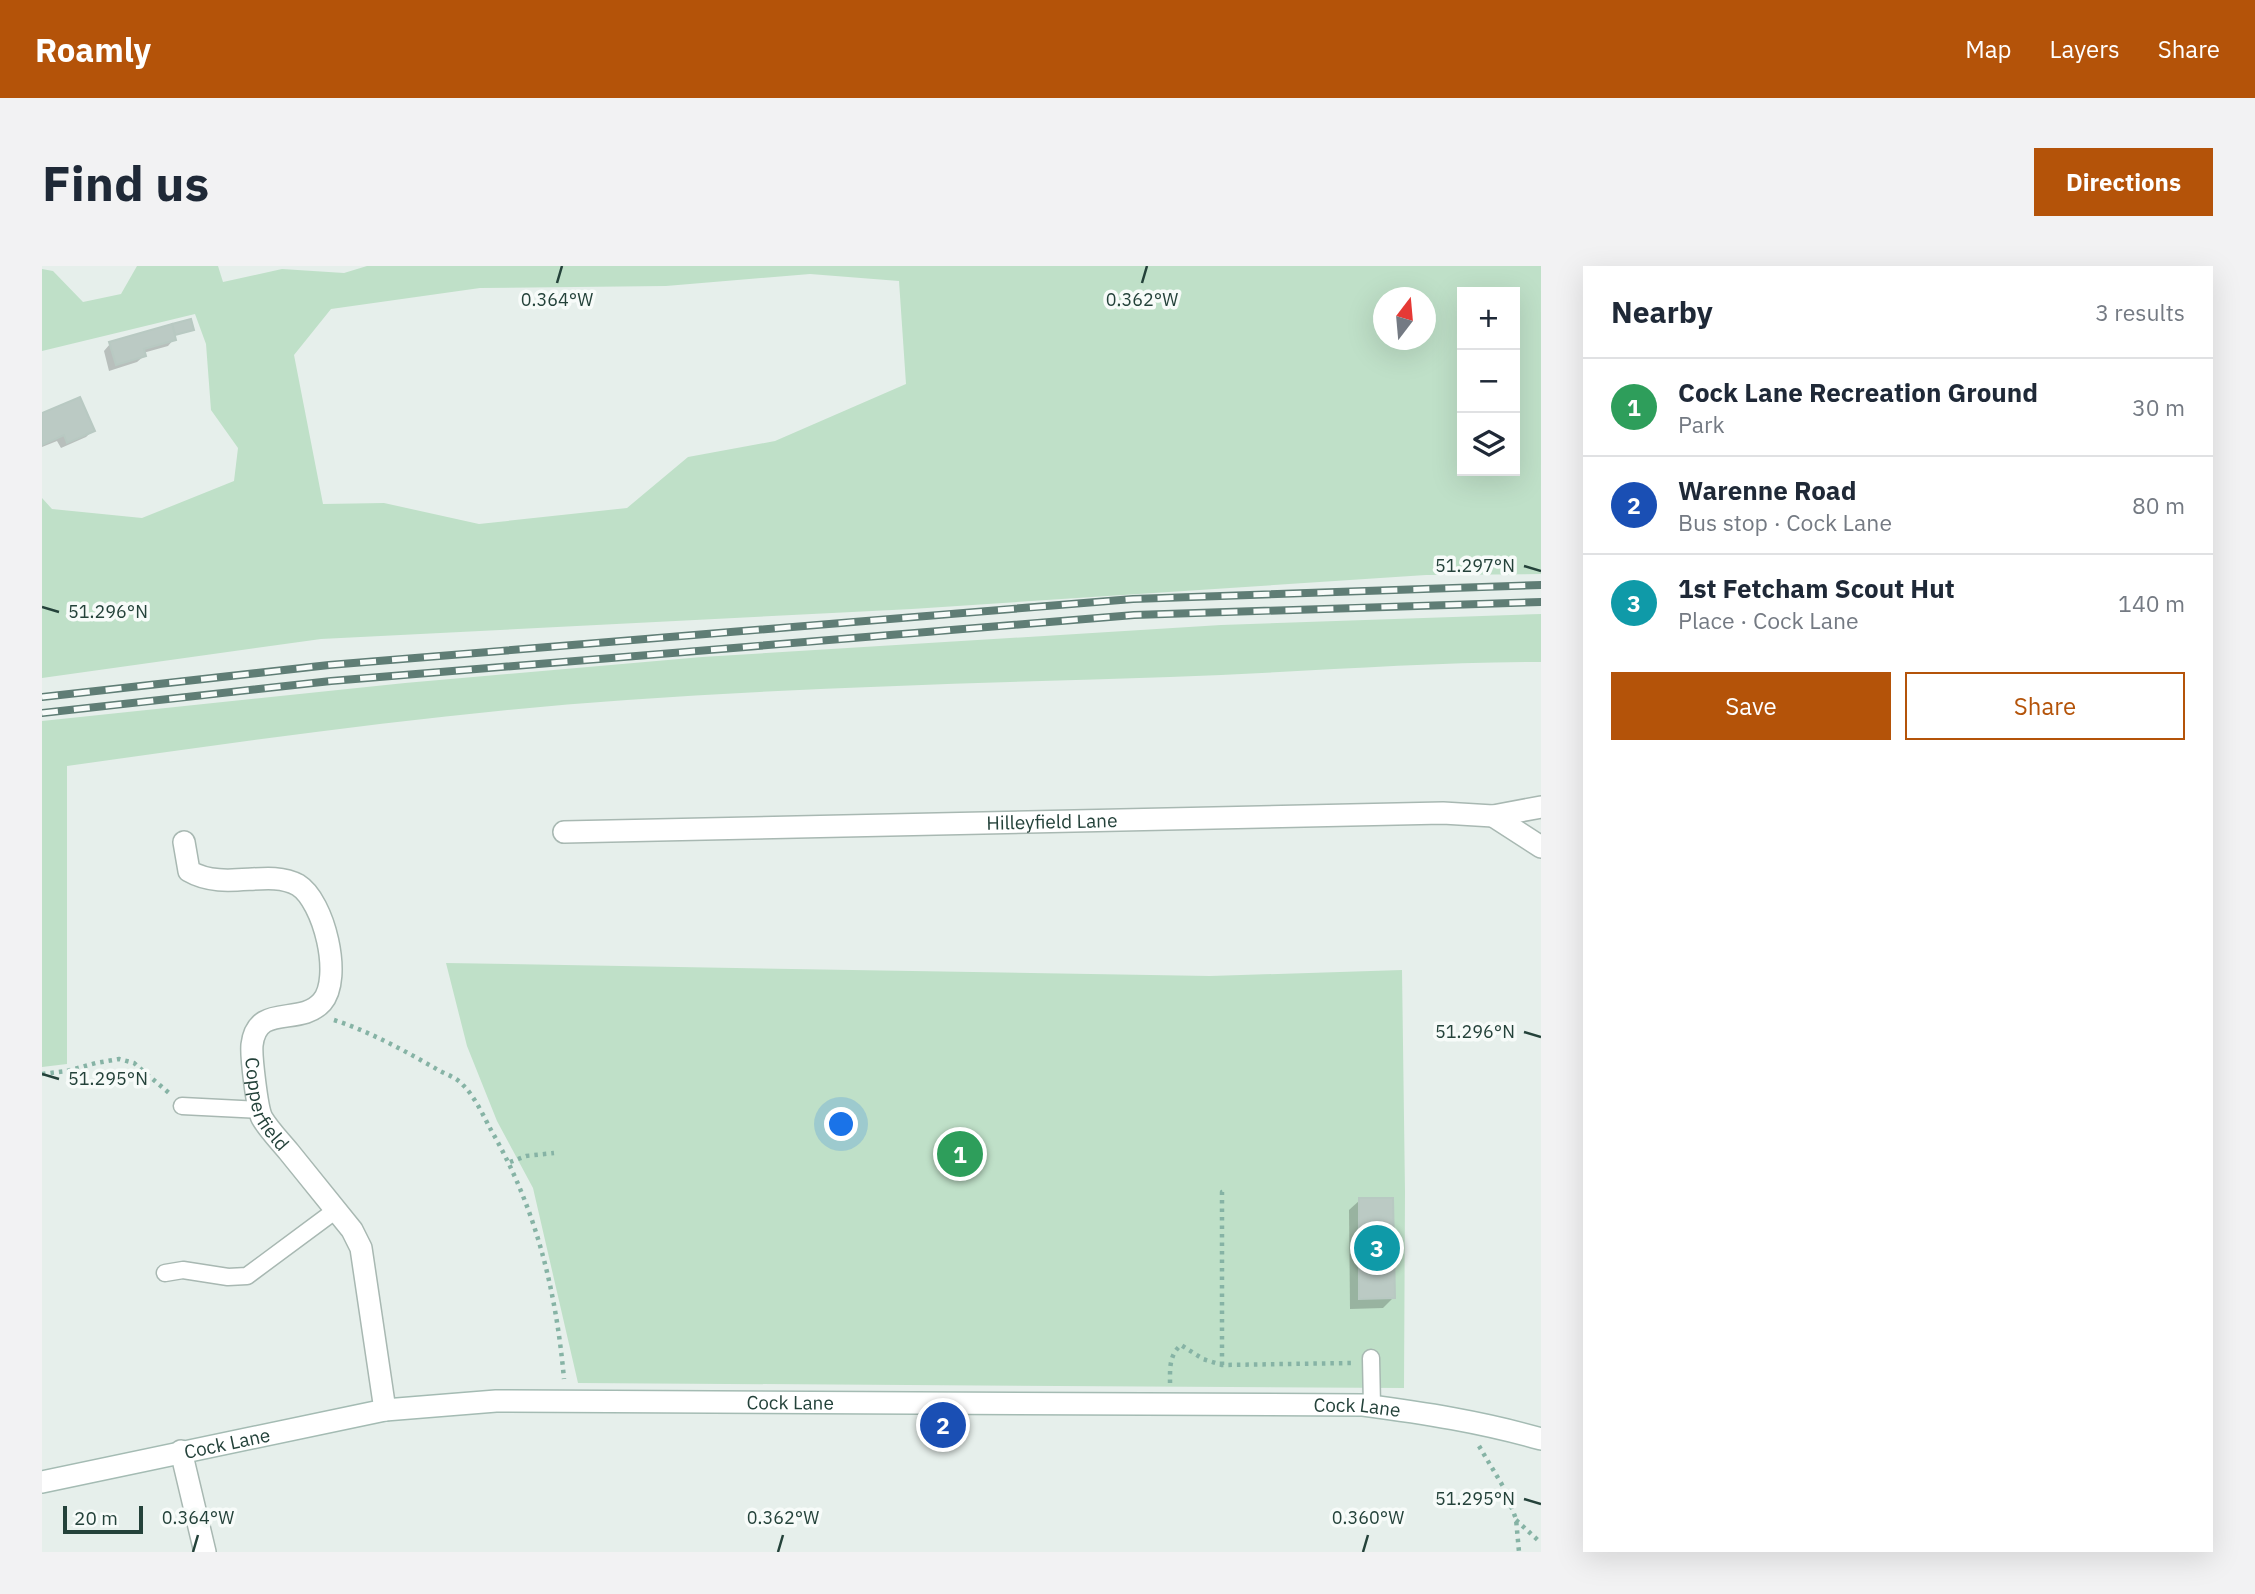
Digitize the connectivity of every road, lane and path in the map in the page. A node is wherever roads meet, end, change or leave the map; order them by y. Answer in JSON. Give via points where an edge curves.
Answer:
{"nodes":[{"id":1,"x":1541,"y":807,"type":"edge"},
{"id":2,"x":1493,"y":816,"type":"junction"},
{"id":3,"x":564,"y":832,"type":"dead end"},
{"id":4,"x":184,"y":842,"type":"dead end"},
{"id":5,"x":1541,"y":847,"type":"edge"},
{"id":6,"x":310,"y":1012,"type":"junction"},
{"id":7,"x":42,"y":1074,"type":"edge"},
{"id":8,"x":182,"y":1105,"type":"joint"},
{"id":9,"x":260,"y":1110,"type":"junction"},
{"id":10,"x":554,"y":1153,"type":"dead end"},
{"id":11,"x":511,"y":1161,"type":"junction"},
{"id":12,"x":1226,"y":1191,"type":"dead end"},
{"id":13,"x":335,"y":1210,"type":"junction"},
{"id":14,"x":165,"y":1273,"type":"dead end"},
{"id":15,"x":1371,"y":1360,"type":"joint"},
{"id":16,"x":1222,"y":1364,"type":"junction"},
{"id":17,"x":1171,"y":1387,"type":"dead end"},
{"id":18,"x":566,"y":1401,"type":"junction"},
{"id":19,"x":1372,"y":1406,"type":"junction"},
{"id":20,"x":385,"y":1410,"type":"junction"},
{"id":21,"x":1475,"y":1439,"type":"dead end"},
{"id":22,"x":1541,"y":1439,"type":"edge"},
{"id":23,"x":181,"y":1451,"type":"junction"},
{"id":24,"x":42,"y":1482,"type":"edge"},
{"id":25,"x":1516,"y":1519,"type":"junction"},
{"id":26,"x":1541,"y":1543,"type":"edge"},
{"id":27,"x":205,"y":1552,"type":"edge"},
{"id":28,"x":1519,"y":1552,"type":"edge"}],
"edges":[{"from":1,"to":2,"type":"street","name":"Hilleyfield Lane"},
{"from":2,"to":3,"type":"street","name":"Hilleyfield Lane","via":[[1443,813]]},
{"from":2,"to":5,"type":"street"},
{"from":4,"to":6,"type":"street","via":[[189,871],[201,878],[278,880],[298,886],[312,899],[326,932],[330,960],[329,987],[323,1001]]},
{"from":6,"to":9,"type":"street","name":"Copperfield","via":[[266,1019],[255,1030],[252,1048]]},
{"from":6,"to":11,"type":"path","via":[[351,1025],[462,1083]]},
{"from":7,"to":8,"type":"path","via":[[119,1059],[134,1063]]},
{"from":8,"to":9,"type":"lane"},
{"from":9,"to":13,"type":"street","name":"Copperfield"},
{"from":10,"to":11,"type":"path"},
{"from":11,"to":18,"type":"path","via":[[535,1223],[552,1290]]},
{"from":12,"to":16,"type":"path","via":[[1222,1192]]},
{"from":13,"to":14,"type":"lane","via":[[247,1276],[183,1270]]},
{"from":13,"to":20,"type":"street","name":"Copperfield","via":[[361,1248]]},
{"from":15,"to":16,"type":"path"},
{"from":15,"to":19,"type":"lane"},
{"from":16,"to":17,"type":"path","via":[[1181,1345],[1169,1365]]},
{"from":18,"to":19,"type":"street","name":"Cock Lane"},
{"from":18,"to":20,"type":"street","name":"Cock Lane"},
{"from":19,"to":22,"type":"street","name":"Cock Lane","via":[[1445,1415]]},
{"from":20,"to":23,"type":"street","name":"Cock Lane"},
{"from":21,"to":25,"type":"path"},
{"from":23,"to":24,"type":"street","name":"Cock Lane"},
{"from":23,"to":27,"type":"street"},
{"from":25,"to":26,"type":"path"},
{"from":25,"to":28,"type":"path"}]}
